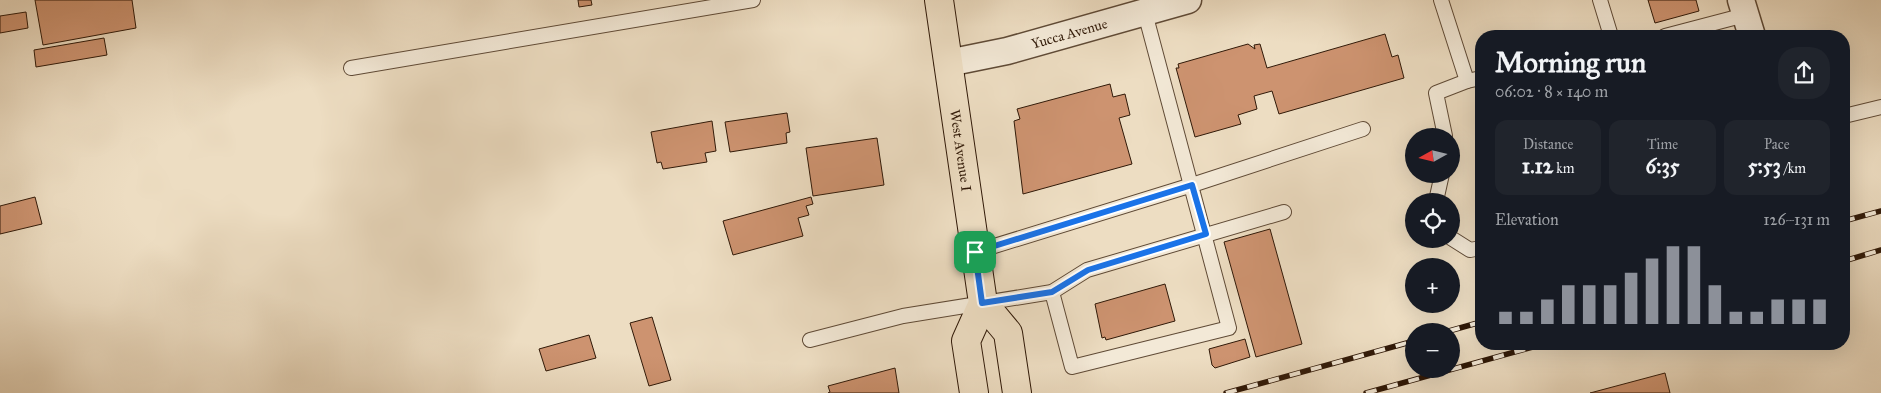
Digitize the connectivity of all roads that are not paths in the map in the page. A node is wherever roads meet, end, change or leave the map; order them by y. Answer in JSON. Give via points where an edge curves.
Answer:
{"nodes":[{"id":1,"x":753,"y":0,"type":"edge"},
{"id":2,"x":939,"y":0,"type":"edge"},
{"id":3,"x":1188,"y":0,"type":"edge"},
{"id":4,"x":1441,"y":0,"type":"edge"},
{"id":5,"x":1600,"y":0,"type":"edge"},
{"id":6,"x":1145,"y":13,"type":"junction"},
{"id":7,"x":1746,"y":17,"type":"edge"},
{"id":8,"x":1609,"y":30,"type":"edge"},
{"id":9,"x":1691,"y":30,"type":"edge"},
{"id":10,"x":948,"y":63,"type":"junction"},
{"id":11,"x":351,"y":68,"type":"dead end"},
{"id":12,"x":1475,"y":79,"type":"edge"},
{"id":13,"x":1467,"y":81,"type":"junction"},
{"id":14,"x":1881,"y":107,"type":"edge"},
{"id":15,"x":1850,"y":115,"type":"edge"},
{"id":16,"x":1364,"y":128,"type":"dead end"},
{"id":17,"x":1443,"y":128,"type":"edge"},
{"id":18,"x":1192,"y":185,"type":"junction"},
{"id":19,"x":1284,"y":212,"type":"dead end"},
{"id":20,"x":1206,"y":234,"type":"junction"},
{"id":21,"x":1460,"y":244,"type":"edge"},
{"id":22,"x":1475,"y":249,"type":"edge"},
{"id":23,"x":975,"y":252,"type":"junction"},
{"id":24,"x":1052,"y":292,"type":"junction"},
{"id":25,"x":982,"y":303,"type":"junction"},
{"id":26,"x":810,"y":340,"type":"dead end"},
{"id":27,"x":974,"y":393,"type":"edge"},
{"id":28,"x":1017,"y":393,"type":"edge"}],
"edges":[{"from":1,"to":11,"type":"lane"},
{"from":2,"to":10,"type":"main road","name":"West Avenue I"},
{"from":3,"to":6,"type":"street","name":"Yucca Avenue"},
{"from":4,"to":13,"type":"lane"},
{"from":5,"to":8,"type":"lane"},
{"from":6,"to":10,"type":"street","name":"Yucca Avenue","via":[[1006,51]]},
{"from":6,"to":18,"type":"lane"},
{"from":7,"to":9,"type":"lane"},
{"from":10,"to":23,"type":"main road","name":"West Avenue I"},
{"from":12,"to":13,"type":"lane"},
{"from":13,"to":17,"type":"lane","via":[[1436,93]]},
{"from":14,"to":15,"type":"lane"},
{"from":16,"to":18,"type":"lane"},
{"from":18,"to":20,"type":"lane"},
{"from":18,"to":23,"type":"lane"},
{"from":19,"to":20,"type":"lane"},
{"from":20,"to":24,"type":"lane","via":[[1088,270]]},
{"from":20,"to":24,"type":"lane","via":[[1229,328],[1072,367]]},
{"from":21,"to":22,"type":"lane","via":[[1470,250]]},
{"from":23,"to":25,"type":"main road","name":"West Avenue I"},
{"from":24,"to":25,"type":"lane"},
{"from":25,"to":26,"type":"lane","via":[[903,316]]},
{"from":25,"to":27,"type":"main road","via":[[966,341]]},
{"from":25,"to":28,"type":"main road","via":[[1008,332]]}]}
